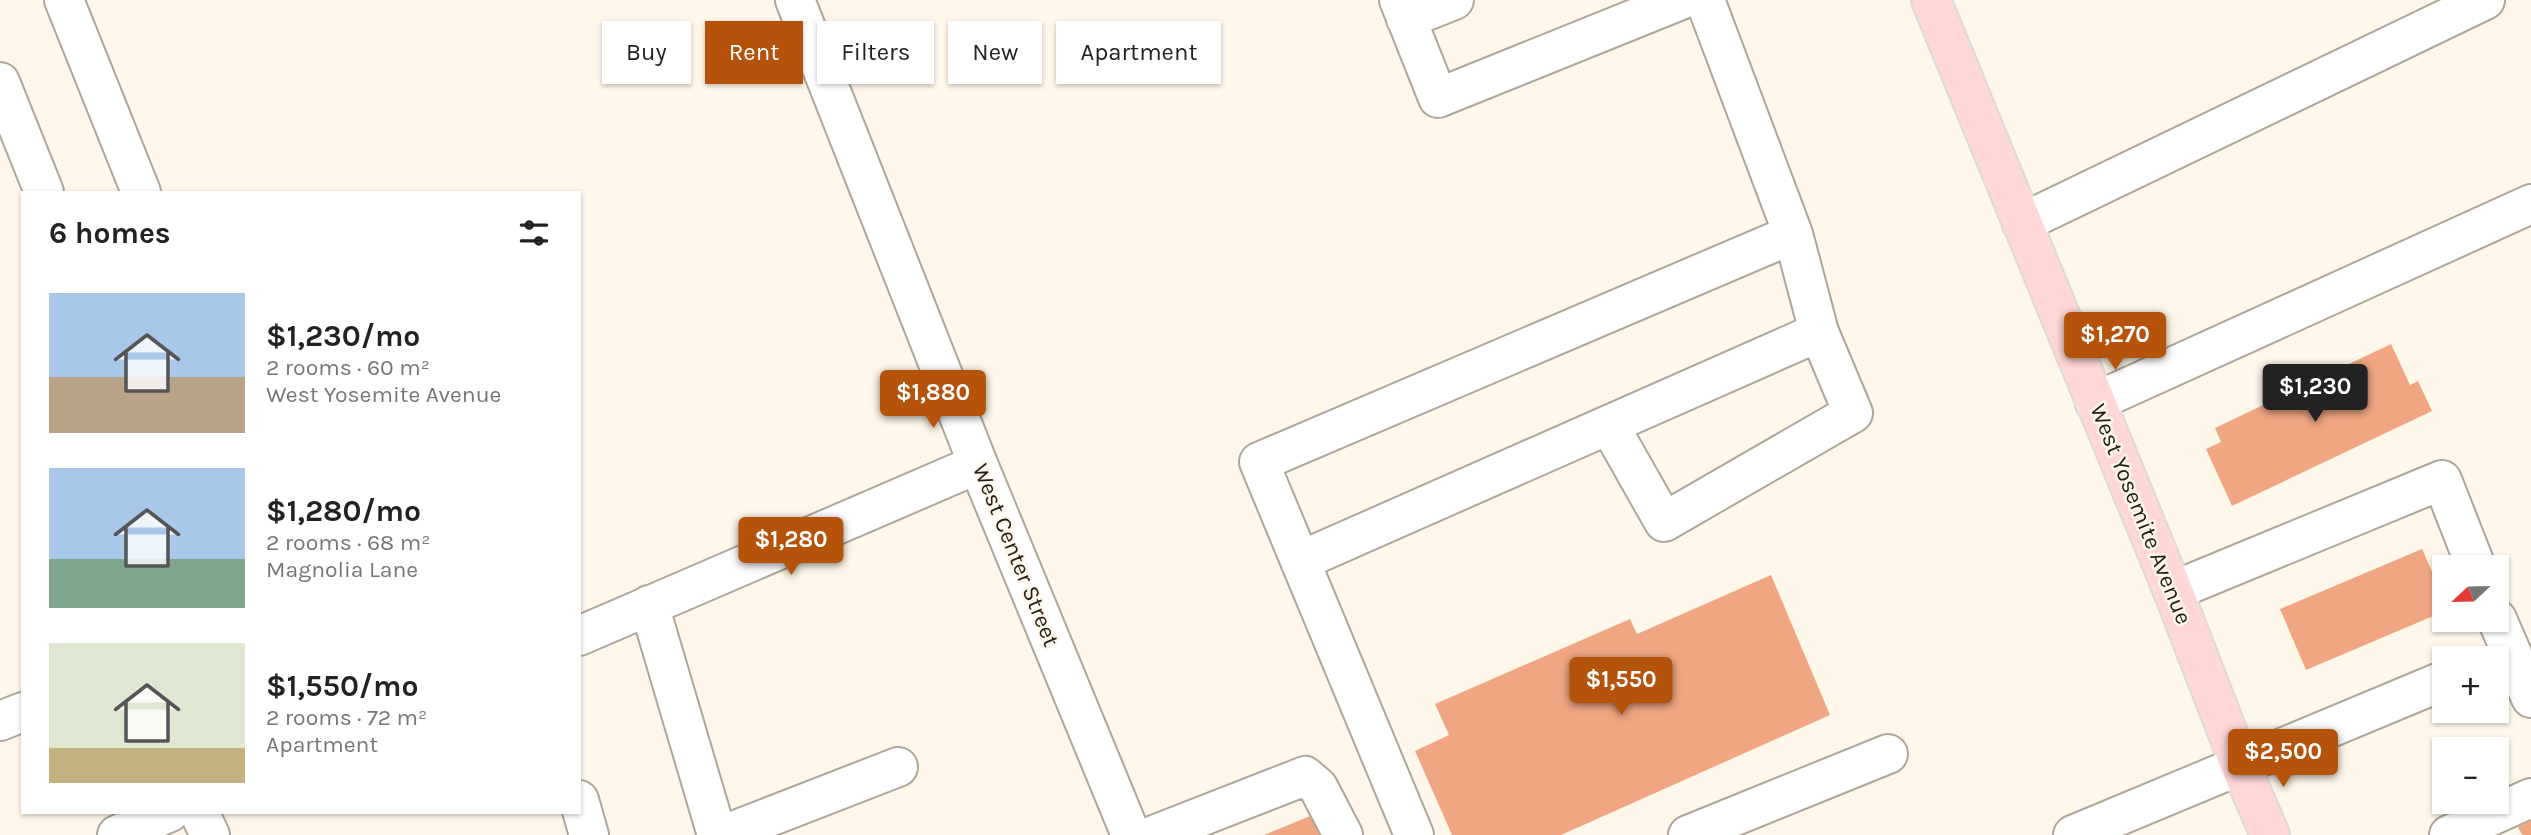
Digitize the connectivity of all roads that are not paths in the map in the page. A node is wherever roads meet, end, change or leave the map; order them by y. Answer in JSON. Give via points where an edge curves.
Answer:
{"nodes":[{"id":1,"x":64,"y":0,"type":"edge"},
{"id":2,"x":795,"y":0,"type":"edge"},
{"id":3,"x":1454,"y":0,"type":"edge"},
{"id":4,"x":1681,"y":0,"type":"edge"},
{"id":5,"x":1705,"y":0,"type":"edge"},
{"id":6,"x":2486,"y":0,"type":"edge"},
{"id":7,"x":1935,"y":1,"type":"edge"},
{"id":8,"x":1403,"y":10,"type":"edge"},
{"id":9,"x":0,"y":82,"type":"edge"},
{"id":10,"x":44,"y":191,"type":"edge"},
{"id":11,"x":141,"y":191,"type":"edge"},
{"id":12,"x":2531,"y":204,"type":"edge"},
{"id":13,"x":2022,"y":223,"type":"junction"},
{"id":14,"x":1793,"y":234,"type":"junction"},
{"id":15,"x":1818,"y":332,"type":"junction"},
{"id":16,"x":2095,"y":402,"type":"junction"},
{"id":17,"x":1609,"y":425,"type":"junction"},
{"id":18,"x":978,"y":464,"type":"junction"},
{"id":19,"x":2471,"y":555,"type":"edge"},
{"id":20,"x":1300,"y":561,"type":"junction"},
{"id":21,"x":2174,"y":592,"type":"junction"},
{"id":22,"x":649,"y":606,"type":"junction"},
{"id":23,"x":581,"y":635,"type":"edge"},
{"id":24,"x":2509,"y":643,"type":"edge"},
{"id":25,"x":2432,"y":686,"type":"edge"},
{"id":26,"x":2531,"y":698,"type":"edge"},
{"id":27,"x":21,"y":713,"type":"edge"},
{"id":28,"x":0,"y":721,"type":"edge"},
{"id":29,"x":1888,"y":754,"type":"dead end"},
{"id":30,"x":898,"y":767,"type":"dead end"},
{"id":31,"x":2241,"y":767,"type":"junction"},
{"id":32,"x":2531,"y":798,"type":"edge"},
{"id":33,"x":581,"y":807,"type":"edge"},
{"id":34,"x":165,"y":814,"type":"edge"},
{"id":35,"x":200,"y":814,"type":"edge"},
{"id":36,"x":117,"y":835,"type":"edge"},
{"id":37,"x":210,"y":835,"type":"edge"},
{"id":38,"x":589,"y":835,"type":"edge"},
{"id":39,"x":717,"y":835,"type":"edge"},
{"id":40,"x":723,"y":835,"type":"edge"},
{"id":41,"x":1131,"y":835,"type":"edge"},
{"id":42,"x":1154,"y":835,"type":"edge"},
{"id":43,"x":1343,"y":835,"type":"edge"},
{"id":44,"x":1414,"y":835,"type":"edge"},
{"id":45,"x":1688,"y":835,"type":"edge"},
{"id":46,"x":2073,"y":835,"type":"edge"},
{"id":47,"x":2270,"y":835,"type":"edge"},
{"id":48,"x":2449,"y":835,"type":"edge"}],
"edges":[{"from":1,"to":11,"type":"street"},
{"from":2,"to":18,"type":"street","name":"West Center Street"},
{"from":3,"to":8,"type":"street"},
{"from":4,"to":8,"type":"street","via":[[1438,98]]},
{"from":5,"to":14,"type":"street"},
{"from":6,"to":13,"type":"street"},
{"from":7,"to":13,"type":"main road","name":"West Yosemite Avenue"},
{"from":9,"to":10,"type":"street"},
{"from":12,"to":16,"type":"street"},
{"from":13,"to":16,"type":"main road","name":"West Yosemite Avenue"},
{"from":14,"to":15,"type":"street"},
{"from":14,"to":20,"type":"street","via":[[1259,462]]},
{"from":15,"to":17,"type":"street"},
{"from":15,"to":17,"type":"street","via":[[1853,413],[1664,522]]},
{"from":16,"to":21,"type":"main road","name":"West Yosemite Avenue"},
{"from":17,"to":20,"type":"street"},
{"from":18,"to":22,"type":"street"},
{"from":18,"to":41,"type":"street","name":"West Center Street"},
{"from":19,"to":21,"type":"street","via":[[2442,480]]},
{"from":20,"to":44,"type":"street"},
{"from":21,"to":31,"type":"main road","name":"West Yosemite Avenue"},
{"from":22,"to":23,"type":"street"},
{"from":22,"to":39,"type":"street"},
{"from":24,"to":26,"type":"street"},
{"from":25,"to":31,"type":"street"},
{"from":27,"to":28,"type":"street"},
{"from":29,"to":45,"type":"street"},
{"from":30,"to":40,"type":"street"},
{"from":31,"to":46,"type":"street"},
{"from":31,"to":47,"type":"main road","name":"West Yosemite Avenue"},
{"from":32,"to":48,"type":"street"},
{"from":33,"to":38,"type":"street"},
{"from":34,"to":36,"type":"street"},
{"from":35,"to":37,"type":"street"},
{"from":42,"to":43,"type":"street","via":[[1305,776],[1318,787]]}]}
